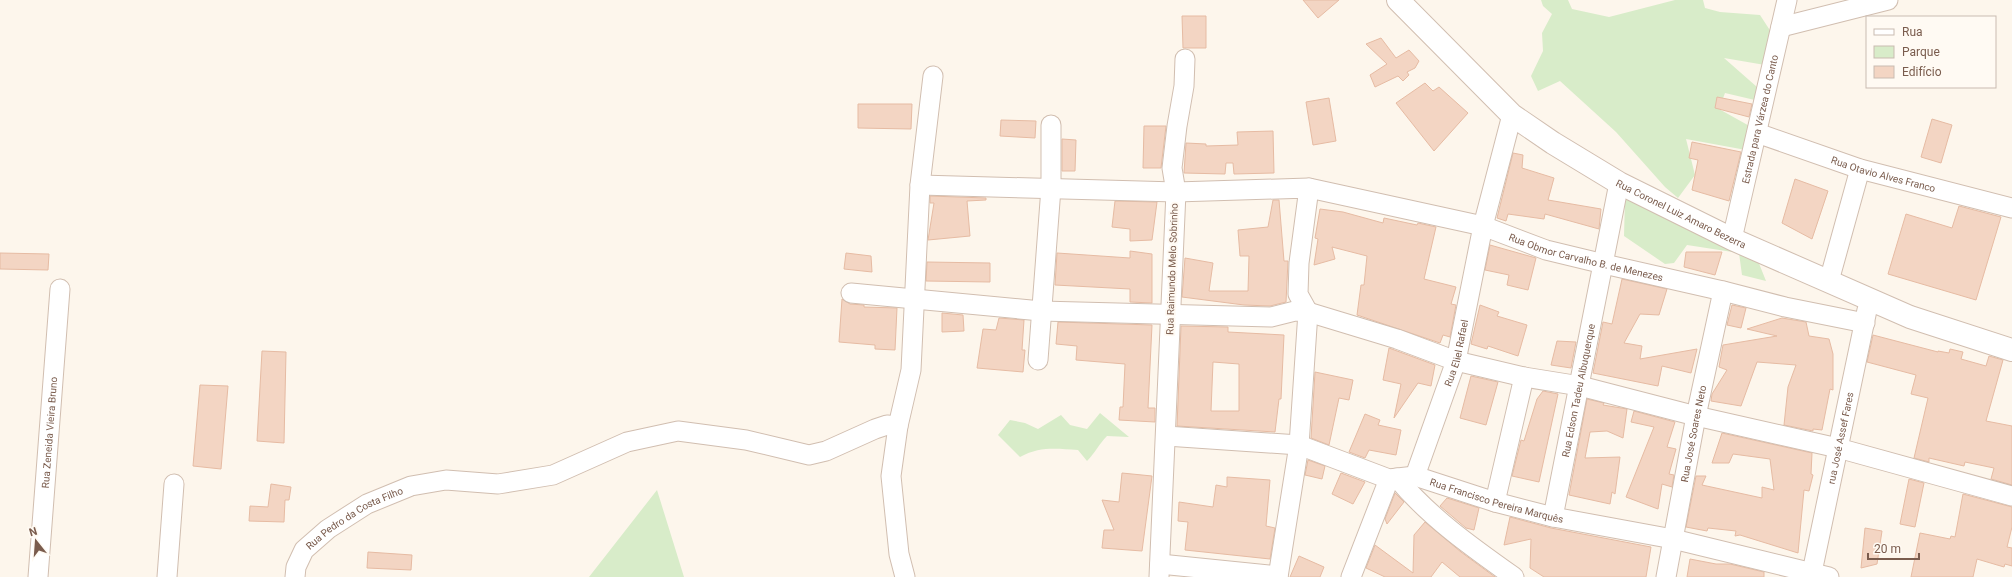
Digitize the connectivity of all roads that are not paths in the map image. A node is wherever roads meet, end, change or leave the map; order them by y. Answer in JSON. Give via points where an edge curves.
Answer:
{"nodes":[{"id":1,"x":1398,"y":0,"type":"edge"},
{"id":2,"x":1787,"y":0,"type":"edge"},
{"id":3,"x":1888,"y":0,"type":"edge"},
{"id":4,"x":1781,"y":27,"type":"junction"},
{"id":5,"x":1185,"y":59,"type":"dead end"},
{"id":6,"x":933,"y":76,"type":"dead end"},
{"id":7,"x":1512,"y":115,"type":"junction"},
{"id":8,"x":1052,"y":125,"type":"dead end"},
{"id":9,"x":1757,"y":133,"type":"junction"},
{"id":10,"x":1860,"y":169,"type":"junction"},
{"id":11,"x":1619,"y":183,"type":"junction"},
{"id":12,"x":920,"y":185,"type":"junction"},
{"id":13,"x":1051,"y":188,"type":"junction"},
{"id":14,"x":1309,"y":188,"type":"junction"},
{"id":15,"x":1176,"y":192,"type":"junction"},
{"id":16,"x":2012,"y":208,"type":"edge"},
{"id":17,"x":1483,"y":226,"type":"junction"},
{"id":18,"x":1732,"y":239,"type":"junction"},
{"id":19,"x":1604,"y":264,"type":"junction"},
{"id":20,"x":1829,"y":281,"type":"junction"},
{"id":21,"x":60,"y":289,"type":"dead end"},
{"id":22,"x":1723,"y":291,"type":"junction"},
{"id":23,"x":851,"y":293,"type":"dead end"},
{"id":24,"x":914,"y":299,"type":"junction"},
{"id":25,"x":1870,"y":299,"type":"junction"},
{"id":26,"x":1041,"y":311,"type":"junction"},
{"id":27,"x":1308,"y":312,"type":"junction"},
{"id":28,"x":1170,"y":314,"type":"junction"},
{"id":29,"x":1865,"y":323,"type":"junction"},
{"id":30,"x":2012,"y":350,"type":"edge"},
{"id":31,"x":1038,"y":360,"type":"dead end"},
{"id":32,"x":1456,"y":361,"type":"junction"},
{"id":33,"x":1524,"y":376,"type":"junction"},
{"id":34,"x":1580,"y":386,"type":"junction"},
{"id":35,"x":1696,"y":416,"type":"junction"},
{"id":36,"x":898,"y":426,"type":"junction"},
{"id":37,"x":1166,"y":436,"type":"junction"},
{"id":38,"x":1299,"y":445,"type":"junction"},
{"id":39,"x":1838,"y":448,"type":"junction"},
{"id":40,"x":1400,"y":478,"type":"junction"},
{"id":41,"x":174,"y":484,"type":"dead end"},
{"id":42,"x":2012,"y":496,"type":"edge"},
{"id":43,"x":1495,"y":502,"type":"junction"},
{"id":44,"x":1553,"y":517,"type":"junction"},
{"id":45,"x":1673,"y":539,"type":"junction"},
{"id":46,"x":1160,"y":570,"type":"edge"},
{"id":47,"x":1817,"y":575,"type":"edge"},
{"id":48,"x":1278,"y":576,"type":"edge"},
{"id":49,"x":38,"y":577,"type":"edge"},
{"id":50,"x":166,"y":577,"type":"edge"},
{"id":51,"x":295,"y":577,"type":"edge"},
{"id":52,"x":905,"y":577,"type":"edge"},
{"id":53,"x":1351,"y":577,"type":"edge"},
{"id":54,"x":1514,"y":577,"type":"edge"},
{"id":55,"x":1666,"y":577,"type":"edge"}],
"edges":[{"from":1,"to":7,"type":"street","name":"Rua Coronel Luiz Amaro Bezerra"},
{"from":2,"to":4,"type":"street","name":"Estrada para Várzea do Canto"},
{"from":3,"to":4,"type":"street"},
{"from":4,"to":9,"type":"street","name":"Estrada para Várzea do Canto"},
{"from":5,"to":15,"type":"street","via":[[1184,86],[1172,168]]},
{"from":6,"to":12,"type":"street"},
{"from":7,"to":11,"type":"street","name":"Rua Coronel Luiz Amaro Bezerra"},
{"from":7,"to":17,"type":"street","name":"Rua Eliel Rafael"},
{"from":8,"to":13,"type":"street"},
{"from":9,"to":10,"type":"street","name":"Rua Otavio Alves Franco"},
{"from":9,"to":18,"type":"street","name":"Estrada para Várzea do Canto"},
{"from":10,"to":16,"type":"street","name":"Rua Otavio Alves Franco"},
{"from":10,"to":20,"type":"street"},
{"from":11,"to":18,"type":"street","name":"Rua Coronel Luiz Amaro Bezerra"},
{"from":11,"to":19,"type":"street","name":"Rua Edson Tadeu Albuquerque"},
{"from":12,"to":13,"type":"street","name":"Rua Raimundo Melo Sobrinho"},
{"from":12,"to":24,"type":"street"},
{"from":13,"to":15,"type":"street","name":"Rua Raimundo Melo Sobrinho"},
{"from":13,"to":26,"type":"street"},
{"from":14,"to":15,"type":"street","name":"Rua Obmor Carvalho B. de Menezes"},
{"from":14,"to":17,"type":"street","name":"Rua Obmor Carvalho B. de Menezes"},
{"from":14,"to":27,"type":"street","via":[[1299,263],[1298,294]]},
{"from":15,"to":28,"type":"street","name":"Rua Raimundo Melo Sobrinho"},
{"from":17,"to":19,"type":"street","name":"Rua Obmor Carvalho B. de Menezes","via":[[1546,250]]},
{"from":17,"to":32,"type":"street","name":"Rua Eliel Rafael"},
{"from":18,"to":20,"type":"street","name":"Rua Coronel Luiz Amaro Bezerra"},
{"from":19,"to":22,"type":"street","name":"Rua Obmor Carvalho B. de Menezes"},
{"from":19,"to":34,"type":"street","name":"Rua Edson Tadeu Albuquerque"},
{"from":20,"to":25,"type":"street","name":"Rua Coronel Luiz Amaro Bezerra"},
{"from":21,"to":49,"type":"street","name":"Rua Zeneida Vieira Bruno"},
{"from":22,"to":29,"type":"street","name":"Rua Obmor Carvalho B. de Menezes"},
{"from":22,"to":35,"type":"street","name":"Rua José Soares Neto"},
{"from":23,"to":24,"type":"street"},
{"from":24,"to":26,"type":"street"},
{"from":24,"to":36,"type":"street","via":[[911,370]]},
{"from":25,"to":29,"type":"street","name":"rua José Assef Fares"},
{"from":25,"to":30,"type":"street","name":"Rua Coronel Luiz Amaro Bezerra","via":[[1910,316]]},
{"from":26,"to":28,"type":"street"},
{"from":26,"to":31,"type":"street"},
{"from":27,"to":28,"type":"street","via":[[1271,317]]},
{"from":27,"to":32,"type":"street","via":[[1397,339]]},
{"from":27,"to":38,"type":"street"},
{"from":28,"to":37,"type":"street","name":"Rua Raimundo Melo Sobrinho"},
{"from":29,"to":39,"type":"street","name":"rua José Assef Fares"},
{"from":32,"to":33,"type":"street"},
{"from":32,"to":40,"type":"street","name":"Rua Eliel Rafael"},
{"from":33,"to":34,"type":"street"},
{"from":33,"to":43,"type":"street"},
{"from":34,"to":35,"type":"street"},
{"from":34,"to":44,"type":"street","name":"Rua Edson Tadeu Albuquerque"},
{"from":35,"to":39,"type":"street"},
{"from":35,"to":45,"type":"street","name":"Rua José Soares Neto"},
{"from":36,"to":51,"type":"street","name":"Rua Pedro da Costa Filho","via":[[887,425],[826,451],[809,455],[746,440],[678,431],[627,442],[553,475],[498,484],[446,480],[411,486],[367,504],[328,529],[304,550],[296,567]]},
{"from":36,"to":52,"type":"street","via":[[891,476],[899,554]]},
{"from":37,"to":38,"type":"street","name":"Rua Francisco Pereira Marquês"},
{"from":37,"to":46,"type":"street","name":"Rua Raimundo Melo Sobrinho"},
{"from":38,"to":40,"type":"street","name":"Rua Francisco Pereira Marquês"},
{"from":38,"to":48,"type":"street"},
{"from":39,"to":42,"type":"street"},
{"from":39,"to":47,"type":"street","name":"rua José Assef Fares"},
{"from":40,"to":43,"type":"street","name":"Rua Francisco Pereira Marquês"},
{"from":40,"to":53,"type":"street","name":"Rua Eliel Rafael"},
{"from":40,"to":54,"type":"street","via":[[1410,494],[1476,550]]},
{"from":41,"to":50,"type":"street"},
{"from":43,"to":44,"type":"street","name":"Rua Francisco Pereira Marquês"},
{"from":44,"to":45,"type":"street","name":"Rua Francisco Pereira Marquês"},
{"from":45,"to":47,"type":"street","name":"Rua Francisco Pereira Marquês"},
{"from":45,"to":55,"type":"street","name":"Rua José Soares Neto"},
{"from":46,"to":48,"type":"street"}]}
